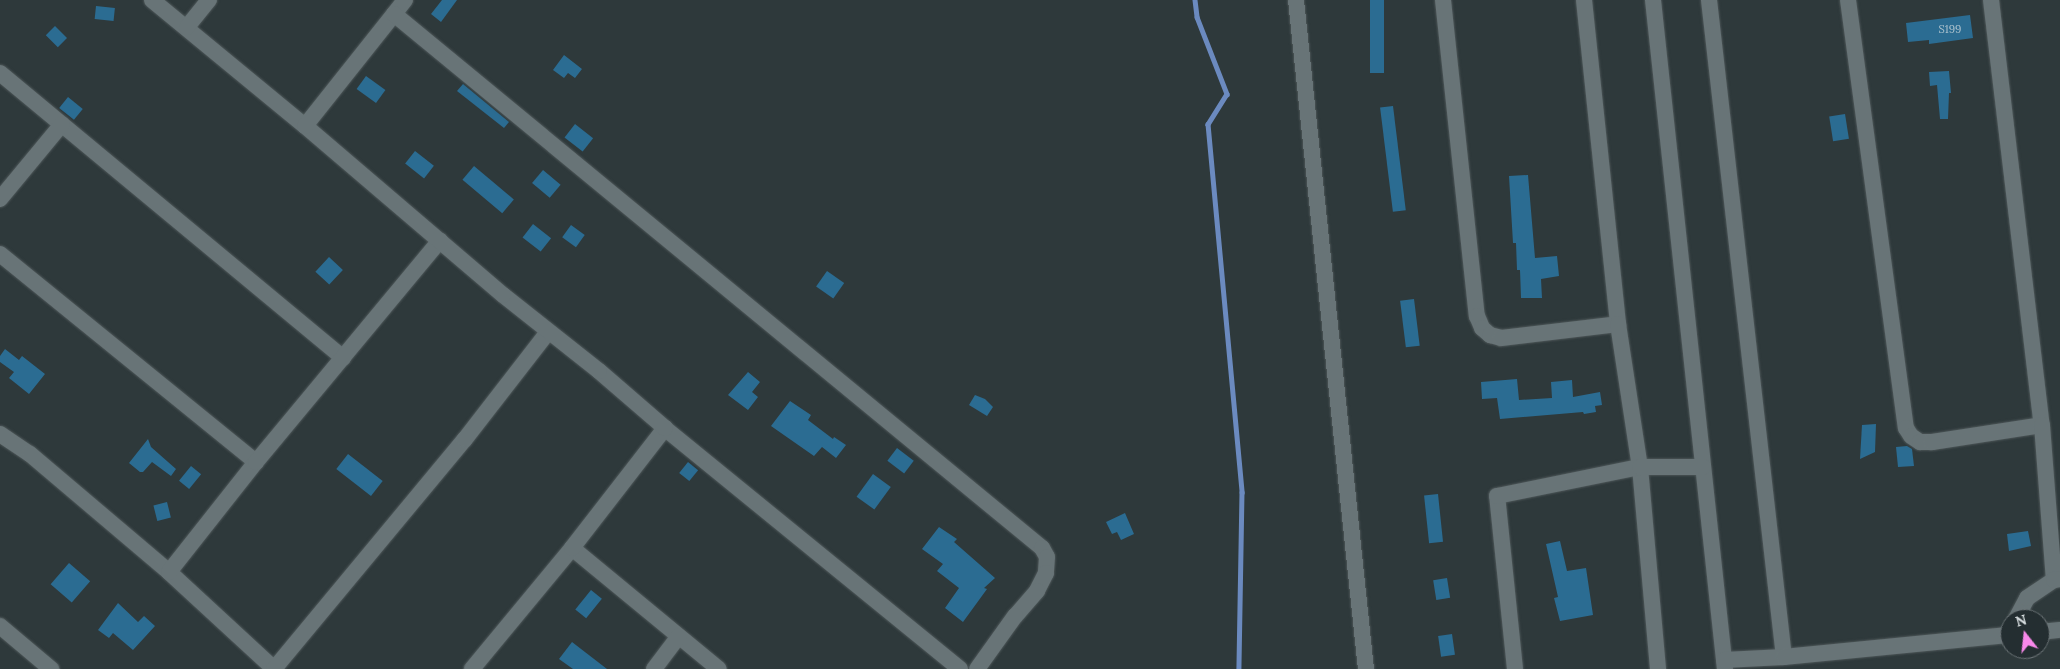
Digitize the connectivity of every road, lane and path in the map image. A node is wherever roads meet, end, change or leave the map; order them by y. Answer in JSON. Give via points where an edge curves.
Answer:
{"nodes":[{"id":1,"x":152,"y":0,"type":"edge"},
{"id":2,"x":209,"y":0,"type":"edge"},
{"id":3,"x":405,"y":0,"type":"edge"},
{"id":4,"x":1296,"y":0,"type":"edge"},
{"id":5,"x":1443,"y":0,"type":"edge"},
{"id":6,"x":1584,"y":0,"type":"edge"},
{"id":7,"x":1652,"y":0,"type":"edge"},
{"id":8,"x":1709,"y":0,"type":"edge"},
{"id":9,"x":1848,"y":0,"type":"edge"},
{"id":10,"x":1991,"y":0,"type":"edge"},
{"id":11,"x":394,"y":14,"type":"junction"},
{"id":12,"x":187,"y":27,"type":"junction"},
{"id":13,"x":0,"y":73,"type":"edge"},
{"id":14,"x":62,"y":124,"type":"junction"},
{"id":15,"x":305,"y":126,"type":"junction"},
{"id":16,"x":0,"y":199,"type":"edge"},
{"id":17,"x":440,"y":240,"type":"junction"},
{"id":18,"x":0,"y":254,"type":"edge"},
{"id":19,"x":1618,"y":324,"type":"junction"},
{"id":20,"x":548,"y":332,"type":"junction"},
{"id":21,"x":343,"y":358,"type":"junction"},
{"id":22,"x":2042,"y":425,"type":"junction"},
{"id":23,"x":665,"y":428,"type":"junction"},
{"id":24,"x":0,"y":434,"type":"edge"},
{"id":25,"x":256,"y":462,"type":"junction"},
{"id":26,"x":1640,"y":467,"type":"junction"},
{"id":27,"x":1703,"y":467,"type":"junction"},
{"id":28,"x":572,"y":548,"type":"junction"},
{"id":29,"x":169,"y":572,"type":"junction"},
{"id":30,"x":2057,"y":579,"type":"edge"},
{"id":31,"x":2021,"y":609,"type":"edge"},
{"id":32,"x":0,"y":626,"type":"edge"},
{"id":33,"x":2000,"y":635,"type":"edge"},
{"id":34,"x":679,"y":636,"type":"junction"},
{"id":35,"x":1784,"y":657,"type":"junction"},
{"id":36,"x":1725,"y":665,"type":"edge"},
{"id":37,"x":51,"y":669,"type":"edge"},
{"id":38,"x":274,"y":669,"type":"edge"},
{"id":39,"x":472,"y":669,"type":"edge"},
{"id":40,"x":654,"y":669,"type":"edge"},
{"id":41,"x":719,"y":669,"type":"edge"},
{"id":42,"x":960,"y":669,"type":"edge"},
{"id":43,"x":977,"y":669,"type":"edge"},
{"id":44,"x":1366,"y":669,"type":"edge"},
{"id":45,"x":1514,"y":669,"type":"edge"},
{"id":46,"x":1658,"y":669,"type":"edge"}],
"edges":[{"from":1,"to":12,"type":"street"},
{"from":2,"to":12,"type":"street"},
{"from":3,"to":11,"type":"street"},
{"from":4,"to":44,"type":"street"},
{"from":5,"to":19,"type":"street","via":[[1477,316],[1482,328],[1501,338]]},
{"from":6,"to":19,"type":"street"},
{"from":7,"to":27,"type":"street"},
{"from":8,"to":35,"type":"street"},
{"from":9,"to":22,"type":"street","via":[[1906,428],[1920,442],[1932,442]]},
{"from":10,"to":22,"type":"street"},
{"from":11,"to":15,"type":"street"},
{"from":11,"to":43,"type":"street","via":[[1042,548],[1047,557],[1046,574]]},
{"from":12,"to":15,"type":"street"},
{"from":13,"to":14,"type":"street"},
{"from":14,"to":16,"type":"street"},
{"from":14,"to":21,"type":"street"},
{"from":15,"to":17,"type":"street"},
{"from":17,"to":20,"type":"street"},
{"from":17,"to":21,"type":"street"},
{"from":18,"to":25,"type":"street"},
{"from":19,"to":26,"type":"street"},
{"from":20,"to":23,"type":"street"},
{"from":20,"to":38,"type":"street"},
{"from":21,"to":25,"type":"street"},
{"from":22,"to":30,"type":"street"},
{"from":23,"to":28,"type":"street"},
{"from":23,"to":42,"type":"street"},
{"from":24,"to":29,"type":"street","via":[[30,454]]},
{"from":25,"to":29,"type":"street"},
{"from":26,"to":27,"type":"street"},
{"from":26,"to":45,"type":"street","via":[[1497,496]]},
{"from":26,"to":46,"type":"street"},
{"from":27,"to":36,"type":"street"},
{"from":28,"to":34,"type":"street"},
{"from":28,"to":39,"type":"street"},
{"from":29,"to":38,"type":"street"},
{"from":30,"to":31,"type":"street","via":[[2027,598]]},
{"from":32,"to":37,"type":"street"},
{"from":33,"to":35,"type":"street"},
{"from":34,"to":40,"type":"street"},
{"from":34,"to":41,"type":"street"},
{"from":35,"to":36,"type":"street"}]}
